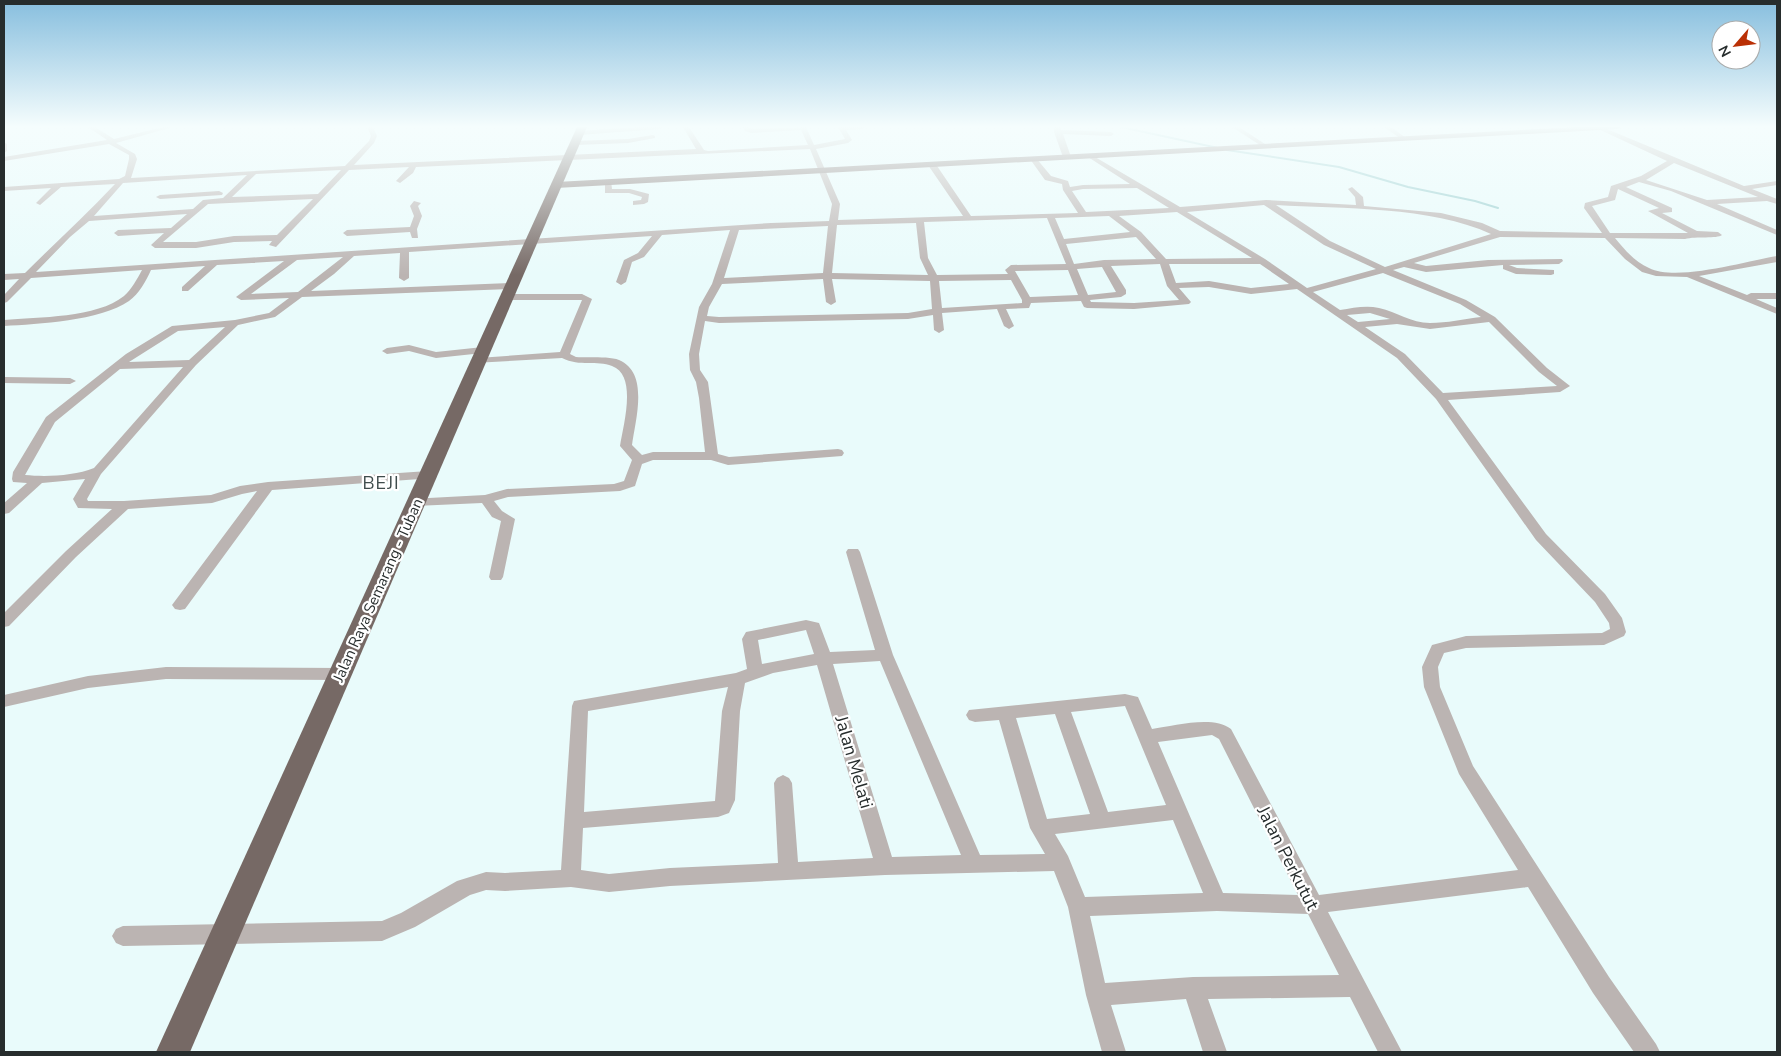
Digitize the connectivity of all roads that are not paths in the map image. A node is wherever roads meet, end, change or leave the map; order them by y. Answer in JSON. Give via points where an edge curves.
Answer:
{"nodes":[{"id":1,"x":128,"y":176,"type":"edge"},
{"id":2,"x":183,"y":176,"type":"edge"},
{"id":3,"x":249,"y":176,"type":"edge"},
{"id":4,"x":340,"y":176,"type":"edge"},
{"id":5,"x":405,"y":176,"type":"edge"},
{"id":6,"x":561,"y":176,"type":"edge"},
{"id":7,"x":720,"y":176,"type":"edge"},
{"id":8,"x":826,"y":176,"type":"edge"},
{"id":9,"x":940,"y":176,"type":"edge"},
{"id":10,"x":1047,"y":176,"type":"edge"},
{"id":11,"x":1121,"y":176,"type":"edge"},
{"id":12,"x":1646,"y":176,"type":"edge"},
{"id":13,"x":1712,"y":176,"type":"edge"},
{"id":14,"x":122,"y":180,"type":"junction"},
{"id":15,"x":1638,"y":180,"type":"junction"},
{"id":16,"x":400,"y":181,"type":"dead end"},
{"id":17,"x":608,"y":182,"type":"junction"},
{"id":18,"x":1777,"y":183,"type":"edge"},
{"id":19,"x":59,"y":185,"type":"junction"},
{"id":20,"x":556,"y":185,"type":"junction"},
{"id":21,"x":1136,"y":186,"type":"junction"},
{"id":22,"x":1619,"y":187,"type":"junction"},
{"id":23,"x":1744,"y":188,"type":"junction"},
{"id":24,"x":4,"y":189,"type":"edge"},
{"id":25,"x":1352,"y":189,"type":"dead end"},
{"id":26,"x":1067,"y":190,"type":"junction"},
{"id":27,"x":232,"y":192,"type":"junction"},
{"id":28,"x":322,"y":196,"type":"junction"},
{"id":29,"x":160,"y":197,"type":"dead end"},
{"id":30,"x":1769,"y":198,"type":"junction"},
{"id":31,"x":224,"y":200,"type":"junction"},
{"id":32,"x":1266,"y":202,"type":"junction"},
{"id":33,"x":1706,"y":202,"type":"junction"},
{"id":34,"x":1777,"y":202,"type":"edge"},
{"id":35,"x":40,"y":203,"type":"dead end"},
{"id":36,"x":417,"y":203,"type":"dead end"},
{"id":37,"x":636,"y":203,"type":"dead end"},
{"id":38,"x":1360,"y":208,"type":"junction"},
{"id":39,"x":1178,"y":209,"type":"junction"},
{"id":40,"x":196,"y":211,"type":"junction"},
{"id":41,"x":1111,"y":214,"type":"junction"},
{"id":42,"x":1084,"y":215,"type":"junction"},
{"id":43,"x":1050,"y":216,"type":"junction"},
{"id":44,"x":87,"y":219,"type":"junction"},
{"id":45,"x":970,"y":220,"type":"junction"},
{"id":46,"x":920,"y":221,"type":"junction"},
{"id":47,"x":833,"y":223,"type":"junction"},
{"id":48,"x":736,"y":228,"type":"junction"},
{"id":49,"x":413,"y":229,"type":"junction"},
{"id":50,"x":170,"y":230,"type":"junction"},
{"id":51,"x":118,"y":233,"type":"dead end"},
{"id":52,"x":347,"y":233,"type":"dead end"},
{"id":53,"x":658,"y":233,"type":"junction"},
{"id":54,"x":1695,"y":233,"type":"junction"},
{"id":55,"x":1777,"y":233,"type":"edge"},
{"id":56,"x":1138,"y":234,"type":"junction"},
{"id":57,"x":1499,"y":234,"type":"junction"},
{"id":58,"x":1718,"y":235,"type":"dead end"},
{"id":59,"x":1608,"y":236,"type":"junction"},
{"id":60,"x":279,"y":238,"type":"junction"},
{"id":61,"x":532,"y":240,"type":"junction"},
{"id":62,"x":1061,"y":242,"type":"junction"},
{"id":63,"x":407,"y":249,"type":"junction"},
{"id":64,"x":353,"y":252,"type":"junction"},
{"id":65,"x":296,"y":256,"type":"junction"},
{"id":66,"x":261,"y":258,"type":"junction"},
{"id":67,"x":1777,"y":259,"type":"edge"},
{"id":68,"x":1262,"y":261,"type":"junction"},
{"id":69,"x":1559,"y":261,"type":"dead end"},
{"id":70,"x":215,"y":262,"type":"junction"},
{"id":71,"x":1164,"y":262,"type":"junction"},
{"id":72,"x":1499,"y":262,"type":"junction"},
{"id":73,"x":1104,"y":264,"type":"junction"},
{"id":74,"x":1404,"y":264,"type":"junction"},
{"id":75,"x":148,"y":267,"type":"junction"},
{"id":76,"x":1072,"y":267,"type":"junction"},
{"id":77,"x":1384,"y":270,"type":"junction"},
{"id":78,"x":1551,"y":272,"type":"dead end"},
{"id":79,"x":1687,"y":274,"type":"junction"},
{"id":80,"x":28,"y":275,"type":"junction"},
{"id":81,"x":827,"y":276,"type":"junction"},
{"id":82,"x":4,"y":277,"type":"edge"},
{"id":83,"x":1015,"y":277,"type":"junction"},
{"id":84,"x":404,"y":278,"type":"dead end"},
{"id":85,"x":934,"y":278,"type":"junction"},
{"id":86,"x":718,"y":281,"type":"junction"},
{"id":87,"x":621,"y":282,"type":"dead end"},
{"id":88,"x":1172,"y":286,"type":"junction"},
{"id":89,"x":185,"y":289,"type":"dead end"},
{"id":90,"x":1301,"y":289,"type":"junction"},
{"id":91,"x":510,"y":291,"type":"junction"},
{"id":92,"x":1742,"y":295,"type":"junction"},
{"id":93,"x":298,"y":296,"type":"junction"},
{"id":94,"x":1777,"y":296,"type":"edge"},
{"id":95,"x":1085,"y":298,"type":"junction"},
{"id":96,"x":4,"y":300,"type":"edge"},
{"id":97,"x":1027,"y":300,"type":"junction"},
{"id":98,"x":831,"y":302,"type":"dead end"},
{"id":99,"x":1001,"y":306,"type":"junction"},
{"id":100,"x":936,"y":311,"type":"junction"},
{"id":101,"x":1777,"y":311,"type":"edge"},
{"id":102,"x":1338,"y":313,"type":"junction"},
{"id":103,"x":701,"y":318,"type":"junction"},
{"id":104,"x":1491,"y":319,"type":"junction"},
{"id":105,"x":1404,"y":322,"type":"junction"},
{"id":106,"x":4,"y":323,"type":"edge"},
{"id":107,"x":235,"y":323,"type":"junction"},
{"id":108,"x":1355,"y":325,"type":"junction"},
{"id":109,"x":1009,"y":326,"type":"dead end"},
{"id":110,"x":939,"y":330,"type":"dead end"},
{"id":111,"x":387,"y":351,"type":"dead end"},
{"id":112,"x":481,"y":356,"type":"junction"},
{"id":113,"x":564,"y":356,"type":"junction"},
{"id":114,"x":192,"y":363,"type":"junction"},
{"id":115,"x":116,"y":366,"type":"junction"},
{"id":116,"x":4,"y":380,"type":"edge"},
{"id":117,"x":70,"y":381,"type":"dead end"},
{"id":118,"x":1440,"y":397,"type":"junction"},
{"id":119,"x":838,"y":453,"type":"dead end"},
{"id":120,"x":712,"y":456,"type":"junction"},
{"id":121,"x":640,"y":459,"type":"junction"},
{"id":122,"x":95,"y":473,"type":"junction"},
{"id":123,"x":428,"y":475,"type":"junction"},
{"id":124,"x":18,"y":479,"type":"junction"},
{"id":125,"x":38,"y":480,"type":"junction"},
{"id":126,"x":4,"y":483,"type":"edge"},
{"id":127,"x":268,"y":486,"type":"junction"},
{"id":128,"x":486,"y":499,"type":"junction"},
{"id":129,"x":415,"y":502,"type":"junction"},
{"id":130,"x":124,"y":505,"type":"junction"},
{"id":131,"x":4,"y":510,"type":"edge"},
{"id":132,"x":853,"y":552,"type":"dead end"},
{"id":133,"x":496,"y":577,"type":"dead end"},
{"id":134,"x":180,"y":605,"type":"dead end"},
{"id":135,"x":4,"y":622,"type":"edge"},
{"id":136,"x":884,"y":655,"type":"junction"},
{"id":137,"x":823,"y":658,"type":"junction"},
{"id":138,"x":755,"y":671,"type":"junction"},
{"id":139,"x":341,"y":674,"type":"junction"},
{"id":140,"x":738,"y":679,"type":"junction"},
{"id":141,"x":4,"y":701,"type":"edge"},
{"id":142,"x":1061,"y":708,"type":"junction"},
{"id":143,"x":1006,"y":713,"type":"junction"},
{"id":144,"x":975,"y":714,"type":"dead end"},
{"id":145,"x":1146,"y":737,"type":"junction"},
{"id":146,"x":782,"y":783,"type":"dead end"},
{"id":147,"x":1179,"y":812,"type":"junction"},
{"id":148,"x":1102,"y":820,"type":"junction"},
{"id":149,"x":573,"y":821,"type":"junction"},
{"id":150,"x":1040,"y":828,"type":"junction"},
{"id":151,"x":1061,"y":862,"type":"junction"},
{"id":152,"x":974,"y":864,"type":"junction"},
{"id":153,"x":885,"y":866,"type":"junction"},
{"id":154,"x":788,"y":872,"type":"junction"},
{"id":155,"x":1534,"y":877,"type":"junction"},
{"id":156,"x":571,"y":878,"type":"junction"},
{"id":157,"x":1217,"y":902,"type":"junction"},
{"id":158,"x":1312,"y":905,"type":"junction"},
{"id":159,"x":1078,"y":907,"type":"junction"},
{"id":160,"x":223,"y":935,"type":"junction"},
{"id":161,"x":123,"y":936,"type":"dead end"},
{"id":162,"x":1354,"y":986,"type":"junction"},
{"id":163,"x":1193,"y":988,"type":"junction"},
{"id":164,"x":1097,"y":995,"type":"junction"},
{"id":165,"x":173,"y":1052,"type":"edge"},
{"id":166,"x":1114,"y":1052,"type":"edge"},
{"id":167,"x":1215,"y":1052,"type":"edge"},
{"id":168,"x":1390,"y":1052,"type":"edge"},
{"id":169,"x":1648,"y":1052,"type":"edge"}],
"edges":[{"from":1,"to":14,"type":"street"},
{"from":2,"to":14,"type":"street"},
{"from":3,"to":27,"type":"street"},
{"from":4,"to":28,"type":"street"},
{"from":5,"to":16,"type":"street"},
{"from":6,"to":20,"type":"highway","name":"Jalan Raya Semarang - Tuban"},
{"from":7,"to":17,"type":"main road"},
{"from":8,"to":47,"type":"street","via":[[836,204]]},
{"from":9,"to":45,"type":"street"},
{"from":10,"to":26,"type":"street","via":[[1065,183]]},
{"from":11,"to":21,"type":"street"},
{"from":12,"to":15,"type":"street"},
{"from":13,"to":23,"type":"street"},
{"from":14,"to":19,"type":"street"},
{"from":14,"to":44,"type":"street"},
{"from":15,"to":22,"type":"street"},
{"from":15,"to":33,"type":"street","via":[[1666,185]]},
{"from":17,"to":20,"type":"main road"},
{"from":17,"to":37,"type":"street","via":[[608,191],[628,190],[646,196],[644,202]]},
{"from":18,"to":23,"type":"street"},
{"from":19,"to":24,"type":"street"},
{"from":19,"to":35,"type":"street"},
{"from":20,"to":61,"type":"highway","name":"Jalan Raya Semarang - Tuban"},
{"from":21,"to":26,"type":"street"},
{"from":21,"to":39,"type":"street"},
{"from":22,"to":54,"type":"street","via":[[1669,210],[1652,212]]},
{"from":22,"to":59,"type":"street","via":[[1612,189],[1612,198],[1588,206]]},
{"from":23,"to":30,"type":"street"},
{"from":25,"to":38,"type":"street","via":[[1359,197]]},
{"from":26,"to":42,"type":"street"},
{"from":27,"to":29,"type":"street"},
{"from":27,"to":31,"type":"street"},
{"from":28,"to":31,"type":"street"},
{"from":28,"to":60,"type":"street"},
{"from":30,"to":33,"type":"street"},
{"from":30,"to":34,"type":"street"},
{"from":31,"to":40,"type":"street","via":[[208,202]]},
{"from":32,"to":38,"type":"street"},
{"from":32,"to":39,"type":"street"},
{"from":32,"to":77,"type":"street","via":[[1327,243]]},
{"from":33,"to":55,"type":"street"},
{"from":36,"to":49,"type":"street","via":[[414,206],[418,216]]},
{"from":38,"to":57,"type":"street","via":[[1452,217]]},
{"from":39,"to":41,"type":"street"},
{"from":39,"to":68,"type":"street"},
{"from":40,"to":44,"type":"street"},
{"from":40,"to":50,"type":"street"},
{"from":41,"to":42,"type":"street"},
{"from":41,"to":56,"type":"street"},
{"from":42,"to":43,"type":"street"},
{"from":43,"to":45,"type":"street"},
{"from":43,"to":62,"type":"street"},
{"from":44,"to":80,"type":"street"},
{"from":45,"to":46,"type":"street"},
{"from":46,"to":47,"type":"street"},
{"from":46,"to":85,"type":"street","via":[[924,258]]},
{"from":47,"to":48,"type":"street"},
{"from":47,"to":81,"type":"street"},
{"from":48,"to":53,"type":"street"},
{"from":48,"to":86,"type":"street"},
{"from":49,"to":52,"type":"street"},
{"from":49,"to":63,"type":"street","via":[[416,233]]},
{"from":50,"to":51,"type":"street"},
{"from":50,"to":60,"type":"street","via":[[156,246]]},
{"from":53,"to":61,"type":"street"},
{"from":53,"to":87,"type":"street","via":[[641,255],[628,260]]},
{"from":54,"to":58,"type":"street"},
{"from":54,"to":59,"type":"street","via":[[1685,236]]},
{"from":56,"to":62,"type":"street"},
{"from":56,"to":71,"type":"street"},
{"from":57,"to":59,"type":"street"},
{"from":57,"to":74,"type":"street"},
{"from":59,"to":79,"type":"street","via":[[1645,270],[1662,275]]},
{"from":60,"to":66,"type":"street"},
{"from":61,"to":63,"type":"street"},
{"from":61,"to":91,"type":"highway","name":"Jalan Raya Semarang - Tuban"},
{"from":62,"to":76,"type":"street"},
{"from":63,"to":64,"type":"street"},
{"from":63,"to":84,"type":"street"},
{"from":64,"to":65,"type":"street"},
{"from":64,"to":93,"type":"street"},
{"from":65,"to":66,"type":"street"},
{"from":65,"to":93,"type":"street","via":[[241,297]]},
{"from":66,"to":70,"type":"street"},
{"from":67,"to":79,"type":"street"},
{"from":68,"to":71,"type":"street"},
{"from":68,"to":90,"type":"street"},
{"from":69,"to":72,"type":"street"},
{"from":70,"to":75,"type":"street"},
{"from":70,"to":89,"type":"street"},
{"from":71,"to":73,"type":"street"},
{"from":71,"to":88,"type":"street"},
{"from":72,"to":74,"type":"street","via":[[1426,269]]},
{"from":72,"to":78,"type":"street","via":[[1513,270]]},
{"from":73,"to":76,"type":"street"},
{"from":73,"to":95,"type":"street","via":[[1122,293]]},
{"from":74,"to":77,"type":"street"},
{"from":75,"to":80,"type":"street"},
{"from":75,"to":106,"type":"street","via":[[137,288],[113,305],[70,316]]},
{"from":76,"to":83,"type":"street","via":[[1014,267],[1010,270]]},
{"from":76,"to":95,"type":"street"},
{"from":77,"to":90,"type":"street"},
{"from":77,"to":104,"type":"street","via":[[1463,302]]},
{"from":79,"to":92,"type":"street"},
{"from":80,"to":82,"type":"street"},
{"from":80,"to":96,"type":"street"},
{"from":81,"to":85,"type":"street"},
{"from":81,"to":86,"type":"street"},
{"from":81,"to":98,"type":"street"},
{"from":83,"to":85,"type":"street"},
{"from":83,"to":97,"type":"street"},
{"from":85,"to":100,"type":"street"},
{"from":86,"to":103,"type":"street"},
{"from":88,"to":90,"type":"street","via":[[1215,284],[1251,291]]},
{"from":88,"to":95,"type":"street","via":[[1186,302],[1093,306],[1087,305]]},
{"from":90,"to":102,"type":"street"},
{"from":91,"to":93,"type":"street"},
{"from":91,"to":112,"type":"highway","name":"Jalan Raya Semarang - Tuban"},
{"from":91,"to":113,"type":"street","via":[[586,297]]},
{"from":92,"to":94,"type":"street"},
{"from":92,"to":101,"type":"street"},
{"from":93,"to":107,"type":"street","via":[[272,314]]},
{"from":95,"to":97,"type":"street"},
{"from":97,"to":99,"type":"street","via":[[1026,306]]},
{"from":99,"to":100,"type":"street"},
{"from":99,"to":109,"type":"street"},
{"from":100,"to":103,"type":"street","via":[[908,316]]},
{"from":100,"to":110,"type":"street"},
{"from":102,"to":105,"type":"street","via":[[1382,310]]},
{"from":102,"to":108,"type":"street"},
{"from":103,"to":120,"type":"street","via":[[694,354],[695,370],[702,382]]},
{"from":104,"to":105,"type":"street","via":[[1430,326]]},
{"from":104,"to":118,"type":"street","via":[[1563,388]]},
{"from":105,"to":108,"type":"street"},
{"from":107,"to":114,"type":"street"},
{"from":107,"to":115,"type":"street","via":[[176,328]]},
{"from":108,"to":118,"type":"street","via":[[1401,356]]},
{"from":111,"to":112,"type":"street","via":[[409,348],[436,355]]},
{"from":112,"to":113,"type":"street"},
{"from":112,"to":123,"type":"highway","name":"Jalan Raya Semarang - Tuban"},
{"from":113,"to":121,"type":"street","via":[[574,360],[616,363],[623,368],[634,389],[626,446]]},
{"from":114,"to":115,"type":"street"},
{"from":114,"to":122,"type":"street"},
{"from":115,"to":124,"type":"street","via":[[50,420]]},
{"from":116,"to":117,"type":"street"},
{"from":118,"to":155,"type":"street","via":[[1542,537],[1600,598],[1617,622],[1618,632],[1604,639],[1466,642],[1438,649],[1430,667],[1432,687],[1465,769]]},
{"from":119,"to":120,"type":"street","via":[[728,461]]},
{"from":120,"to":121,"type":"street"},
{"from":121,"to":128,"type":"street","via":[[630,483],[623,486],[507,493]]},
{"from":122,"to":125,"type":"street"},
{"from":122,"to":130,"type":"street","via":[[80,499],[82,505]]},
{"from":123,"to":127,"type":"street"},
{"from":123,"to":129,"type":"highway","name":"Jalan Raya Semarang - Tuban"},
{"from":124,"to":125,"type":"street"},
{"from":124,"to":126,"type":"street"},
{"from":125,"to":131,"type":"street"},
{"from":127,"to":130,"type":"street","via":[[212,499]]},
{"from":127,"to":134,"type":"street"},
{"from":128,"to":129,"type":"street"},
{"from":128,"to":133,"type":"street","via":[[497,514],[508,519]]},
{"from":129,"to":139,"type":"highway","name":"Jalan Raya Semarang - Tuban"},
{"from":130,"to":135,"type":"street"},
{"from":132,"to":136,"type":"street"},
{"from":136,"to":137,"type":"street"},
{"from":136,"to":152,"type":"street"},
{"from":137,"to":138,"type":"street"},
{"from":137,"to":138,"type":"street","name":"Jalan Melati","via":[[814,627],[806,625],[752,636],[750,644]]},
{"from":137,"to":153,"type":"street","name":"Jalan Melati"},
{"from":138,"to":140,"type":"street"},
{"from":139,"to":141,"type":"street","via":[[166,673],[88,682]]},
{"from":139,"to":160,"type":"highway","name":"Jalan Raya Semarang - Tuban"},
{"from":140,"to":149,"type":"street","via":[[580,706]]},
{"from":140,"to":149,"type":"street","via":[[731,711],[726,800],[722,807]]},
{"from":142,"to":143,"type":"street"},
{"from":142,"to":145,"type":"street","via":[[1130,700]]},
{"from":142,"to":148,"type":"street"},
{"from":143,"to":144,"type":"street"},
{"from":143,"to":150,"type":"street"},
{"from":145,"to":147,"type":"street"},
{"from":145,"to":158,"type":"street","name":"Jalan Perkutut","via":[[1212,728],[1222,731]]},
{"from":146,"to":154,"type":"street"},
{"from":147,"to":148,"type":"street"},
{"from":147,"to":157,"type":"street"},
{"from":148,"to":150,"type":"street"},
{"from":149,"to":156,"type":"street"},
{"from":150,"to":151,"type":"street"},
{"from":151,"to":152,"type":"street"},
{"from":151,"to":159,"type":"street"},
{"from":152,"to":153,"type":"street"},
{"from":153,"to":154,"type":"street"},
{"from":154,"to":156,"type":"street","via":[[610,883]]},
{"from":155,"to":158,"type":"street"},
{"from":155,"to":169,"type":"street","via":[[1601,985]]},
{"from":156,"to":160,"type":"street","via":[[486,881],[464,888],[408,920],[382,930]]},
{"from":157,"to":158,"type":"street"},
{"from":157,"to":159,"type":"street"},
{"from":158,"to":162,"type":"street","name":"Jalan Perkutut"},
{"from":159,"to":164,"type":"street"},
{"from":160,"to":161,"type":"street"},
{"from":160,"to":165,"type":"highway","name":"Jalan Raya Semarang - Tuban"},
{"from":162,"to":163,"type":"street"},
{"from":162,"to":168,"type":"street","name":"Jalan Perkutut"},
{"from":163,"to":164,"type":"street"},
{"from":163,"to":167,"type":"street"},
{"from":164,"to":166,"type":"street"}]}
